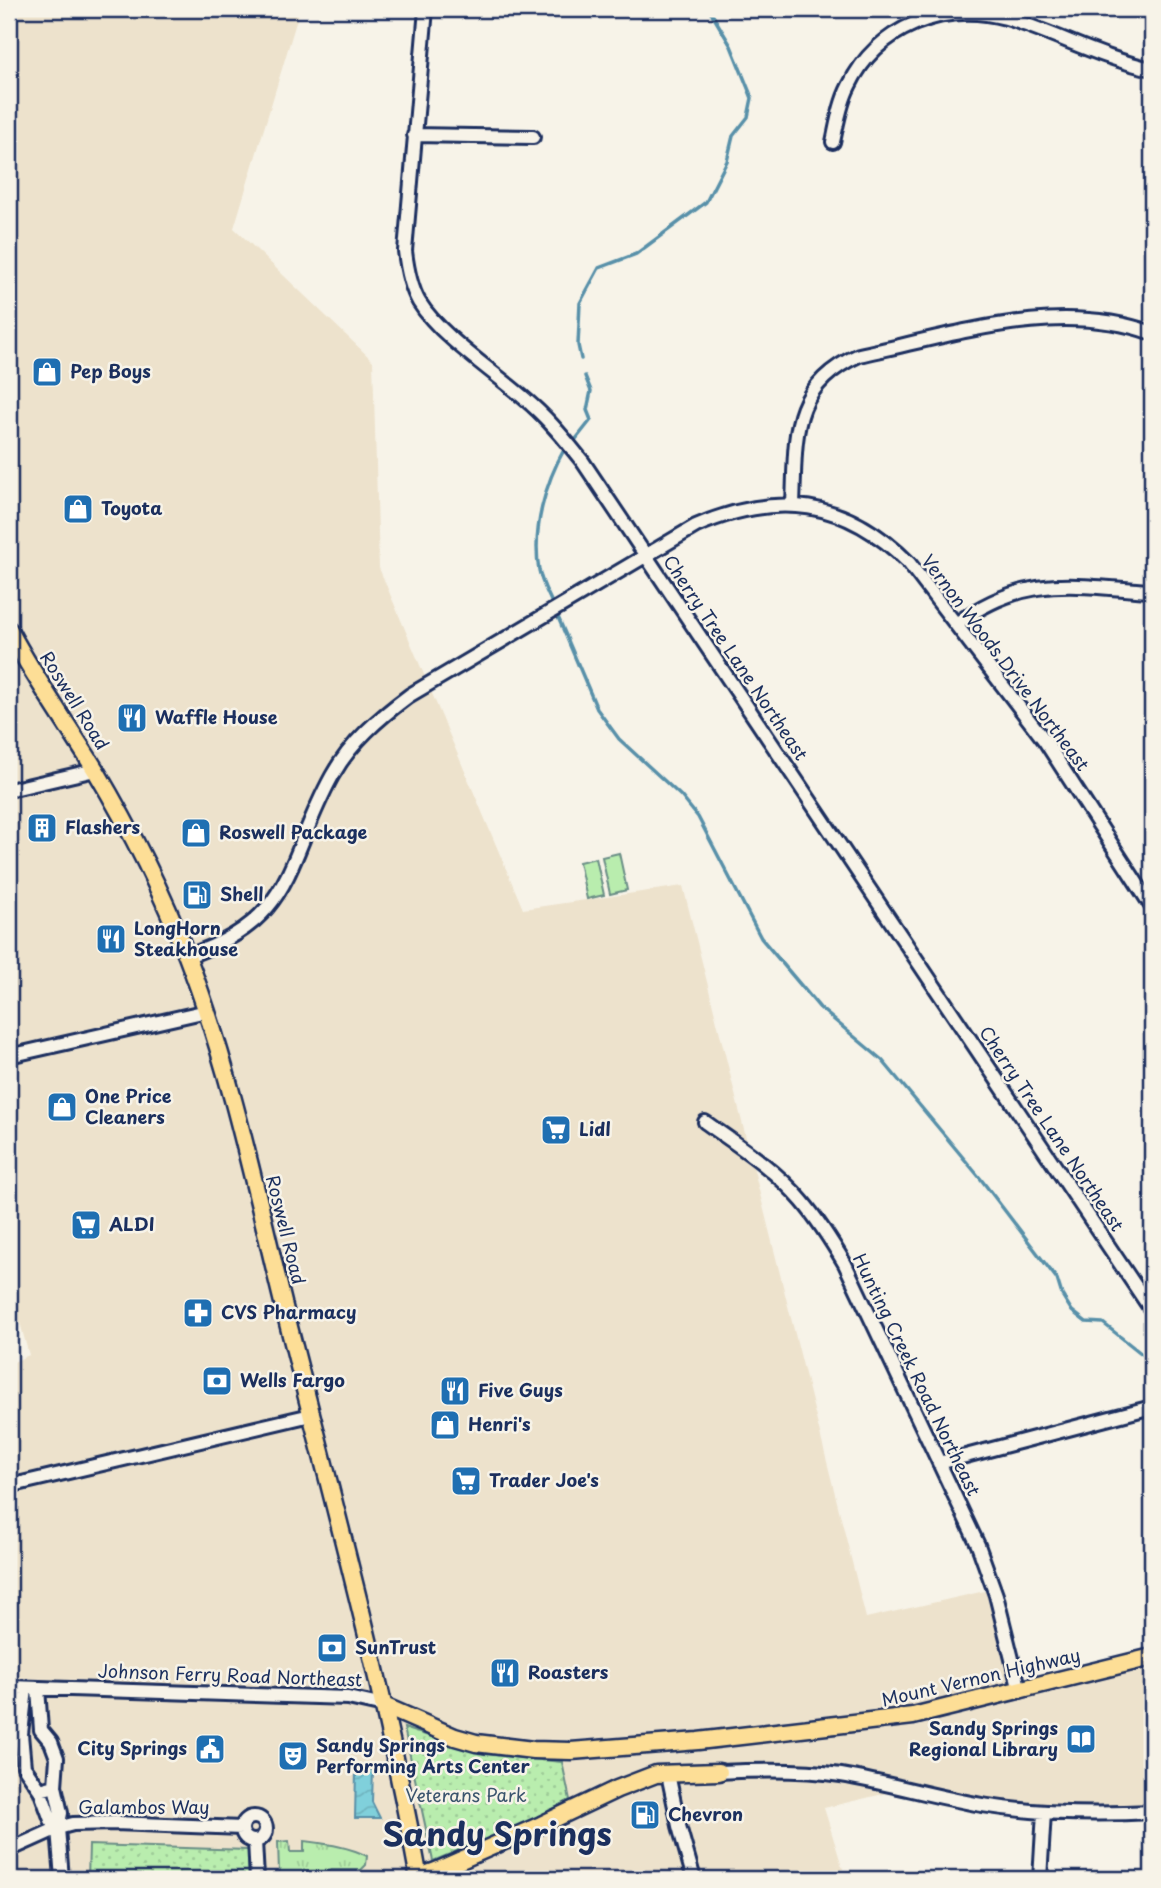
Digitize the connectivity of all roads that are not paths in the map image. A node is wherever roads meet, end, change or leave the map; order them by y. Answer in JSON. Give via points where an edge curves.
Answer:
{"nodes":[{"id":1,"x":426,"y":9,"type":"edge"},
{"id":2,"x":976,"y":11,"type":"edge"},
{"id":3,"x":1152,"y":69,"type":"edge"},
{"id":4,"x":414,"y":135,"type":"junction"},
{"id":5,"x":533,"y":137,"type":"dead end"},
{"id":6,"x":832,"y":142,"type":"dead end"},
{"id":7,"x":1152,"y":333,"type":"edge"},
{"id":8,"x":793,"y":504,"type":"junction"},
{"id":9,"x":645,"y":555,"type":"junction"},
{"id":10,"x":1152,"y":591,"type":"edge"},
{"id":11,"x":956,"y":624,"type":"junction"},
{"id":12,"x":9,"y":630,"type":"edge"},
{"id":13,"x":95,"y":770,"type":"junction"},
{"id":14,"x":9,"y":790,"type":"edge"},
{"id":15,"x":1152,"y":907,"type":"edge"},
{"id":16,"x":187,"y":956,"type":"junction"},
{"id":17,"x":207,"y":1011,"type":"junction"},
{"id":18,"x":9,"y":1056,"type":"edge"},
{"id":19,"x":705,"y":1122,"type":"dead end"},
{"id":20,"x":1152,"y":1311,"type":"edge"},
{"id":21,"x":1152,"y":1407,"type":"edge"},
{"id":22,"x":311,"y":1415,"type":"junction"},
{"id":23,"x":939,"y":1462,"type":"junction"},
{"id":24,"x":9,"y":1486,"type":"edge"},
{"id":25,"x":1152,"y":1657,"type":"edge"},
{"id":26,"x":9,"y":1687,"type":"edge"},
{"id":27,"x":32,"y":1688,"type":"junction"},
{"id":28,"x":1020,"y":1691,"type":"junction"},
{"id":29,"x":384,"y":1706,"type":"junction"},
{"id":30,"x":41,"y":1730,"type":"junction"},
{"id":31,"x":21,"y":1734,"type":"junction"},
{"id":32,"x":734,"y":1735,"type":"joint"},
{"id":33,"x":719,"y":1772,"type":"joint"},
{"id":34,"x":668,"y":1774,"type":"junction"},
{"id":35,"x":55,"y":1786,"type":"junction"},
{"id":36,"x":40,"y":1790,"type":"junction"},
{"id":37,"x":1044,"y":1812,"type":"junction"},
{"id":38,"x":1152,"y":1812,"type":"edge"},
{"id":39,"x":58,"y":1828,"type":"junction"},
{"id":40,"x":242,"y":1828,"type":"junction"},
{"id":41,"x":255,"y":1841,"type":"junction"},
{"id":42,"x":9,"y":1850,"type":"edge"},
{"id":43,"x":417,"y":1878,"type":"edge"},
{"id":44,"x":62,"y":1879,"type":"edge"},
{"id":45,"x":257,"y":1879,"type":"edge"},
{"id":46,"x":694,"y":1879,"type":"edge"},
{"id":47,"x":1040,"y":1879,"type":"edge"}],
"edges":[{"from":1,"to":4,"type":"street","name":"Cherry Tree Lane Northeast"},
{"from":2,"to":3,"type":"street"},
{"from":2,"to":6,"type":"street","via":[[925,19],[900,29],[879,45],[849,86]]},
{"from":4,"to":5,"type":"street"},
{"from":4,"to":9,"type":"street","name":"Cherry Tree Lane Northeast","via":[[405,251],[408,276],[418,299],[438,325],[559,431]]},
{"from":7,"to":8,"type":"street","via":[[1108,322],[1042,319],[859,355],[842,363],[813,389],[799,419]]},
{"from":8,"to":9,"type":"street","name":"Vernon Woods Drive Northeast","via":[[724,514]]},
{"from":8,"to":11,"type":"street","name":"Vernon Woods Drive Northeast","via":[[842,517],[882,538],[909,563]]},
{"from":9,"to":16,"type":"street","name":"Vernon Woods Drive Northeast","via":[[380,717],[354,743],[333,774],[292,871],[273,902],[229,939]]},
{"from":9,"to":20,"type":"street","name":"Cherry Tree Lane Northeast"},
{"from":10,"to":11,"type":"street","via":[[1031,587],[1004,594]]},
{"from":11,"to":15,"type":"street","name":"Vernon Woods Drive Northeast","via":[[1045,741]]},
{"from":12,"to":13,"type":"main road","name":"Roswell Road"},
{"from":13,"to":14,"type":"street"},
{"from":13,"to":16,"type":"main road","name":"Roswell Road","via":[[138,846]]},
{"from":16,"to":17,"type":"main road","name":"Roswell Road"},
{"from":17,"to":18,"type":"street"},
{"from":17,"to":22,"type":"main road","name":"Roswell Road"},
{"from":19,"to":23,"type":"street","name":"Hunting Creek Road Northeast","via":[[776,1174],[823,1228],[845,1264]]},
{"from":21,"to":23,"type":"street"},
{"from":22,"to":24,"type":"street"},
{"from":22,"to":29,"type":"main road","name":"Roswell Road"},
{"from":23,"to":28,"type":"street","name":"Hunting Creek Road Northeast","via":[[989,1570]]},
{"from":25,"to":28,"type":"main road","name":"Mount Vernon Highway"},
{"from":26,"to":27,"type":"street","name":"Johnson Ferry Road Northeast"},
{"from":27,"to":29,"type":"street","name":"Johnson Ferry Road Northeast","via":[[348,1698]]},
{"from":27,"to":30,"type":"street"},
{"from":27,"to":31,"type":"street"},
{"from":28,"to":32,"type":"main road","name":"Mount Vernon Highway","via":[[913,1716]]},
{"from":29,"to":32,"type":"main road","name":"Johnson Ferry Road Northeast","via":[[455,1737],[533,1750],[571,1751]]},
{"from":29,"to":43,"type":"main road","name":"Roswell Road"},
{"from":30,"to":31,"type":"street"},
{"from":30,"to":35,"type":"street","via":[[57,1758]]},
{"from":31,"to":36,"type":"street","via":[[24,1767]]},
{"from":33,"to":34,"type":"main road"},
{"from":33,"to":37,"type":"street","via":[[842,1776],[984,1805]]},
{"from":34,"to":43,"type":"main road","via":[[617,1789]]},
{"from":34,"to":46,"type":"street"},
{"from":35,"to":36,"type":"street"},
{"from":35,"to":39,"type":"street","via":[[61,1813]]},
{"from":36,"to":39,"type":"street"},
{"from":37,"to":38,"type":"street"},
{"from":37,"to":47,"type":"street"},
{"from":39,"to":40,"type":"street","name":"Galambos Way","via":[[115,1823]]},
{"from":39,"to":42,"type":"street","name":"Galambos Way"},
{"from":39,"to":44,"type":"street"},
{"from":40,"to":41,"type":"street","via":[[247,1839]]},
{"from":40,"to":41,"type":"street","name":"Galambos Way","via":[[252,1818],[263,1821],[265,1835]]},
{"from":41,"to":45,"type":"street","name":"Galambos Way"}]}
